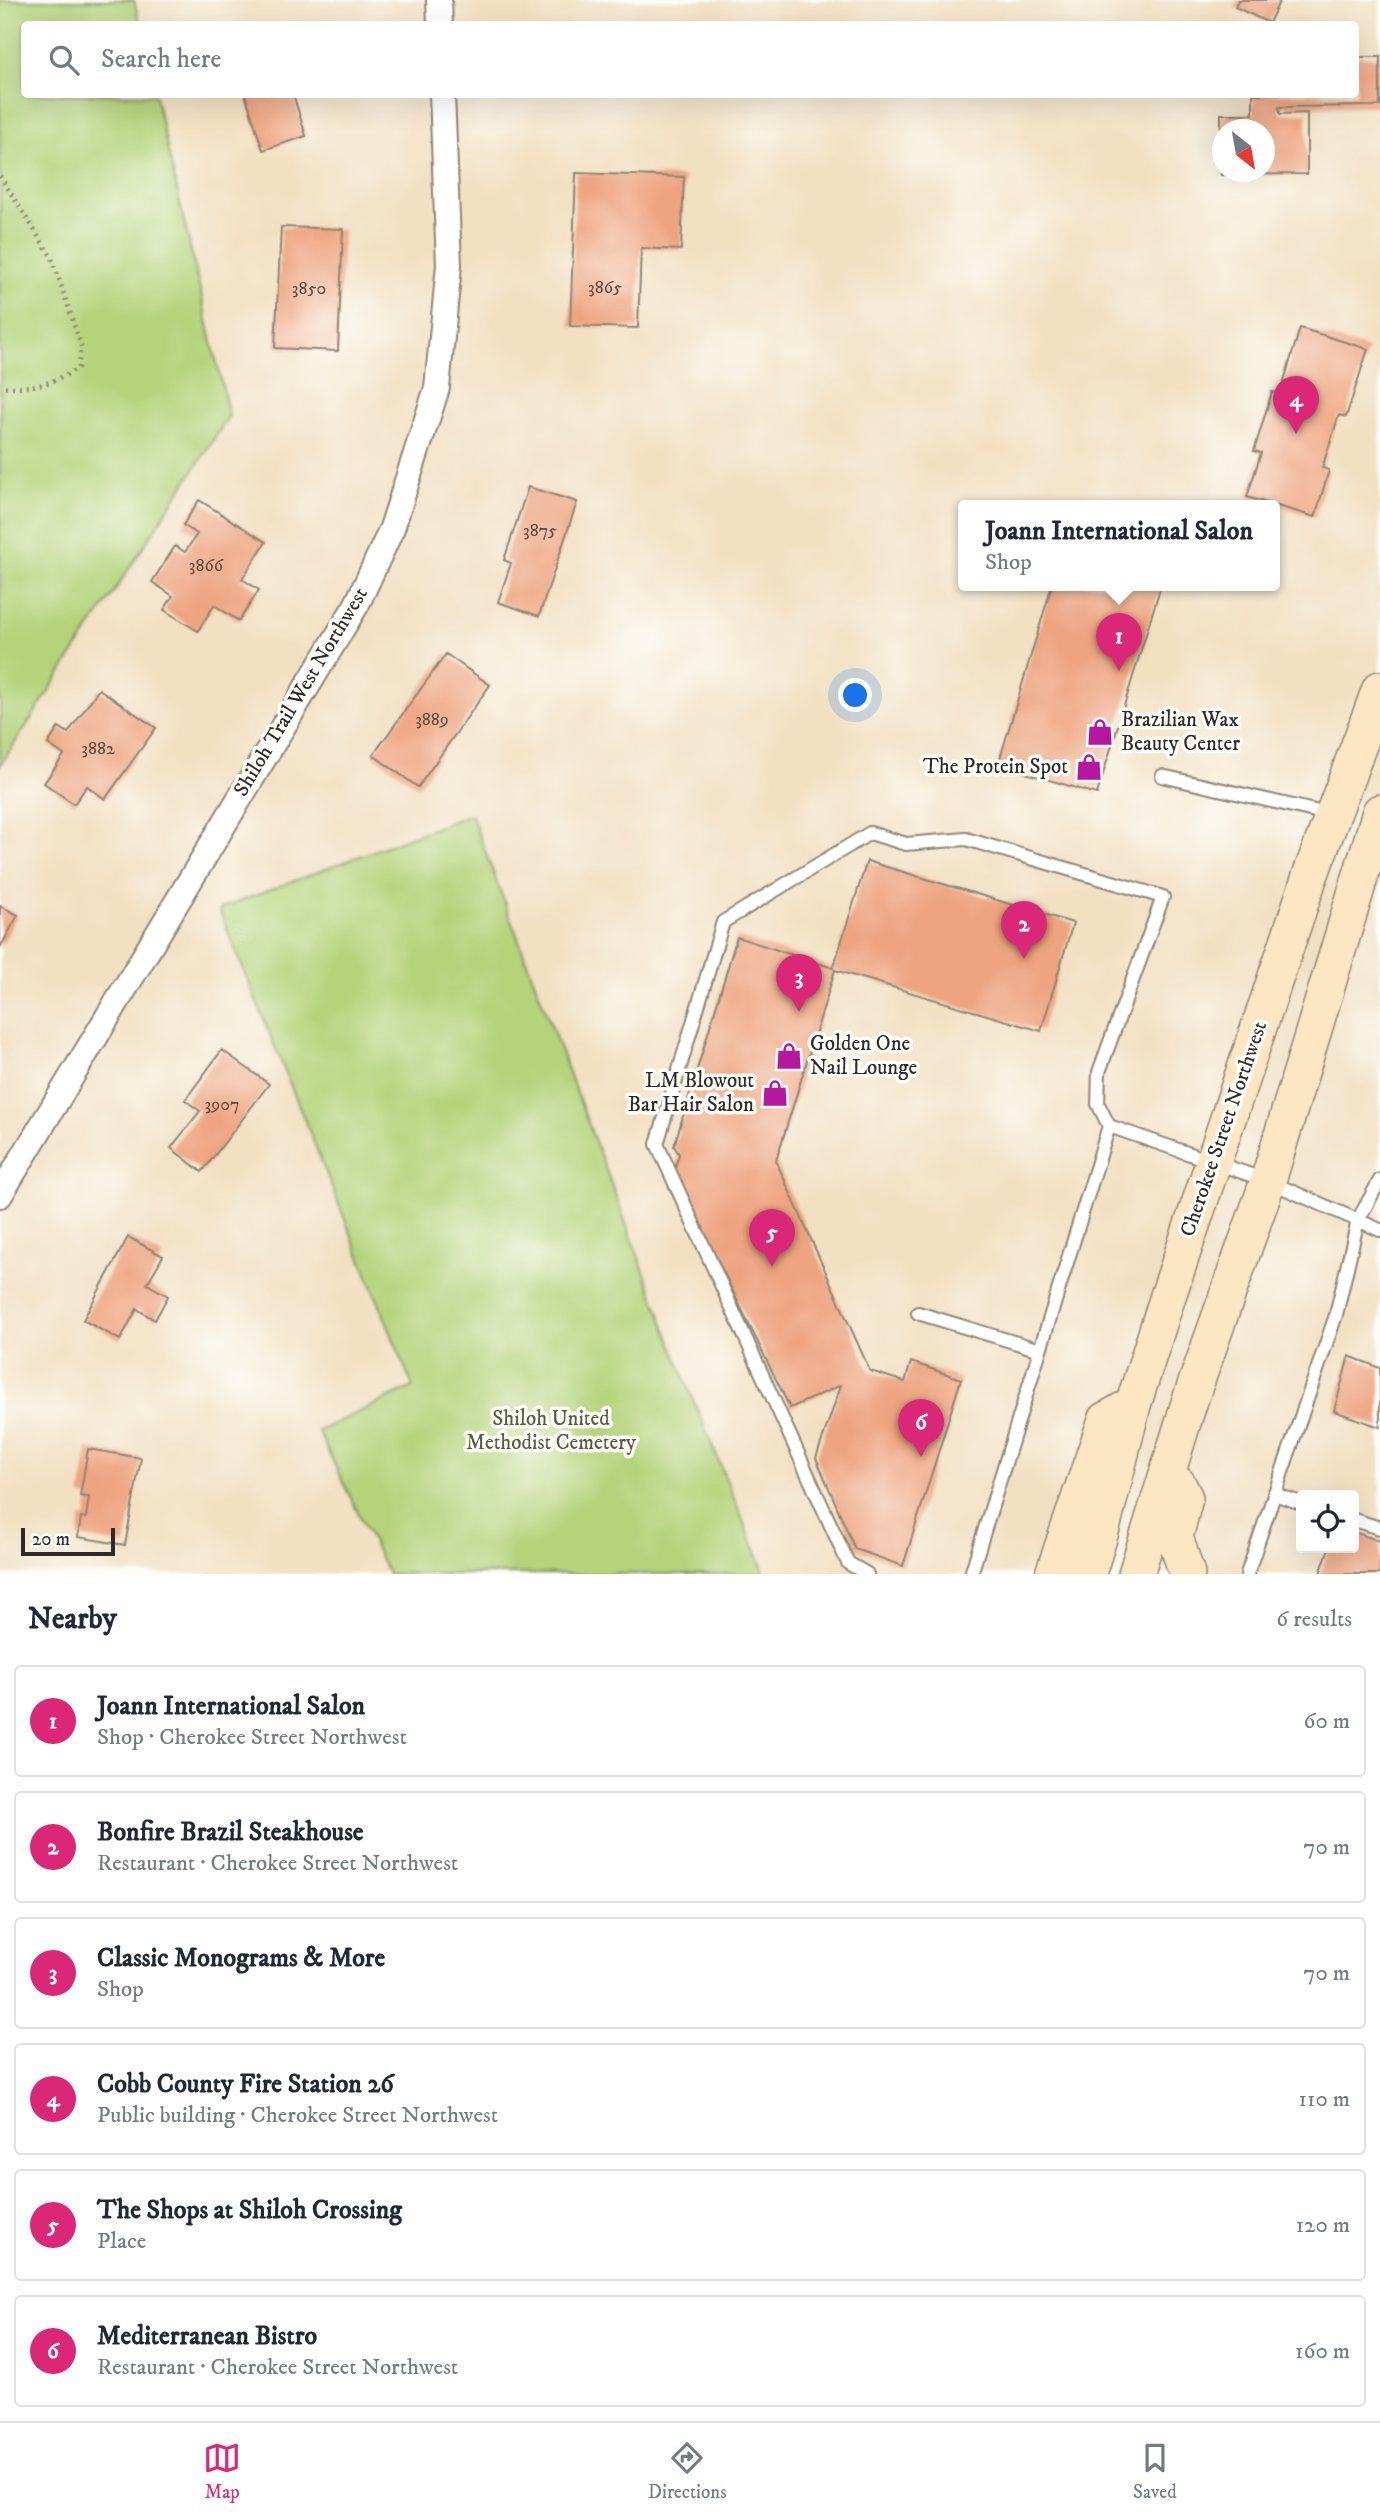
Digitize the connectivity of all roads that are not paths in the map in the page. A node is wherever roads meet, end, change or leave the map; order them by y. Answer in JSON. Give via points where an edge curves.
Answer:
{"nodes":[{"id":1,"x":439,"y":0,"type":"edge"},
{"id":2,"x":440,"y":21,"type":"edge"},
{"id":3,"x":442,"y":98,"type":"edge"},
{"id":4,"x":1380,"y":689,"type":"edge"},
{"id":5,"x":1162,"y":776,"type":"dead end"},
{"id":6,"x":1380,"y":812,"type":"edge"},
{"id":7,"x":1333,"y":816,"type":"junction"},
{"id":8,"x":1109,"y":1126,"type":"junction"},
{"id":9,"x":1213,"y":1161,"type":"junction"},
{"id":10,"x":1380,"y":1180,"type":"edge"},
{"id":11,"x":1268,"y":1181,"type":"junction"},
{"id":12,"x":0,"y":1195,"type":"edge"},
{"id":13,"x":1357,"y":1220,"type":"junction"},
{"id":14,"x":1380,"y":1230,"type":"edge"},
{"id":15,"x":918,"y":1313,"type":"dead end"},
{"id":16,"x":1040,"y":1350,"type":"junction"},
{"id":17,"x":1133,"y":1405,"type":"junction"},
{"id":18,"x":1168,"y":1464,"type":"junction"},
{"id":19,"x":1274,"y":1494,"type":"junction"},
{"id":20,"x":1296,"y":1501,"type":"edge"},
{"id":21,"x":1359,"y":1522,"type":"edge"},
{"id":22,"x":1380,"y":1528,"type":"edge"},
{"id":23,"x":867,"y":1574,"type":"edge"},
{"id":24,"x":971,"y":1574,"type":"edge"},
{"id":25,"x":1053,"y":1574,"type":"edge"},
{"id":26,"x":1087,"y":1574,"type":"edge"},
{"id":27,"x":1136,"y":1574,"type":"edge"},
{"id":28,"x":1187,"y":1574,"type":"edge"},
{"id":29,"x":1247,"y":1574,"type":"edge"}],
"edges":[{"from":1,"to":2,"type":"street"},
{"from":3,"to":12,"type":"street","name":"Shiloh Trail West Northwest","via":[[449,265],[437,388],[392,528],[357,604]]},
{"from":4,"to":7,"type":"main road","name":"Cherokee Street Northwest"},
{"from":5,"to":7,"type":"lane"},
{"from":6,"to":11,"type":"main road"},
{"from":7,"to":9,"type":"main road","name":"Cherokee Street Northwest"},
{"from":8,"to":9,"type":"lane"},
{"from":8,"to":16,"type":"lane"},
{"from":8,"to":23,"type":"lane","via":[[1098,1104],[1099,1072],[1163,897],[966,839],[906,844],[870,833],[723,922],[657,1144],[848,1563]]},
{"from":9,"to":11,"type":"lane"},
{"from":9,"to":17,"type":"main road","name":"Cherokee Street Northwest"},
{"from":10,"to":13,"type":"lane"},
{"from":11,"to":13,"type":"lane"},
{"from":11,"to":18,"type":"main road"},
{"from":13,"to":14,"type":"lane"},
{"from":13,"to":19,"type":"lane","via":[[1336,1314]]},
{"from":15,"to":16,"type":"lane"},
{"from":16,"to":24,"type":"lane"},
{"from":17,"to":25,"type":"main road","via":[[1106,1420]]},
{"from":17,"to":26,"type":"main road","name":"Cherokee Street Northwest"},
{"from":18,"to":27,"type":"main road"},
{"from":18,"to":28,"type":"main road","via":[[1185,1498],[1175,1537]]},
{"from":19,"to":20,"type":"lane"},
{"from":19,"to":29,"type":"lane"},
{"from":21,"to":22,"type":"lane"}]}
